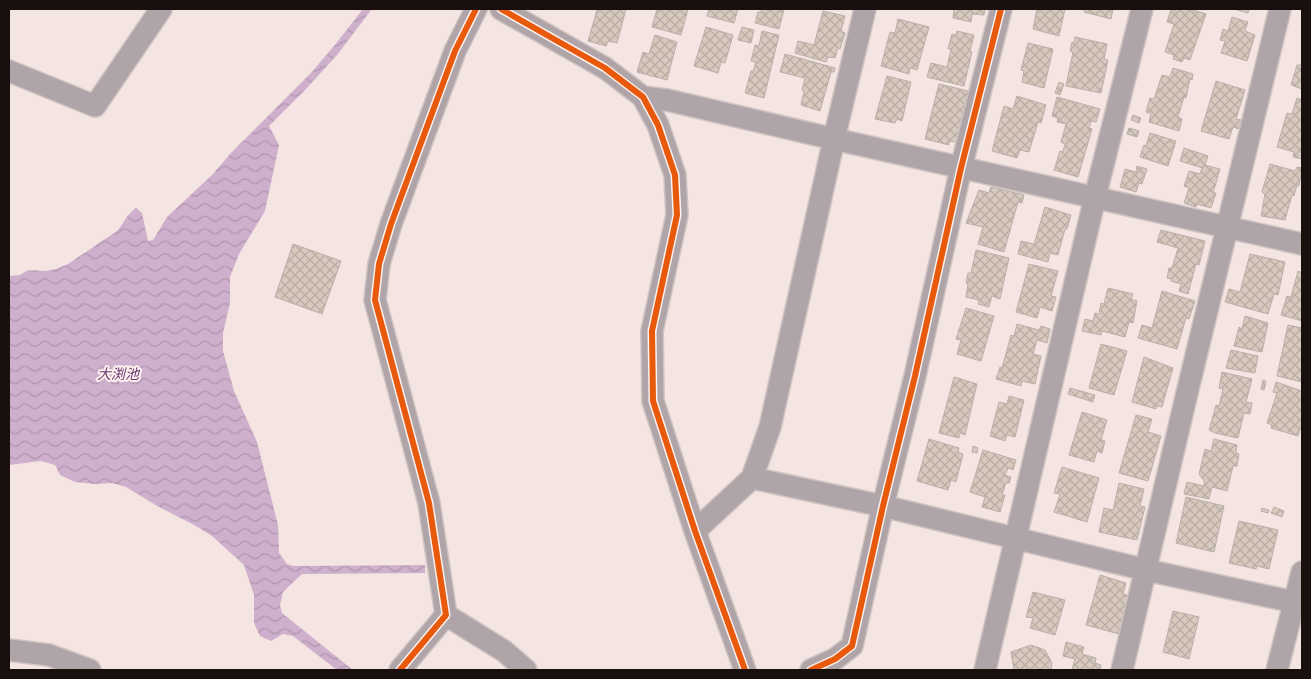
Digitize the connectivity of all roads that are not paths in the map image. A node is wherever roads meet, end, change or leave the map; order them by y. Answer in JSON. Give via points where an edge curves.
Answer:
{"nodes":[{"id":1,"x":161,"y":9,"type":"edge"},
{"id":2,"x":476,"y":9,"type":"edge"},
{"id":3,"x":501,"y":9,"type":"edge"},
{"id":4,"x":865,"y":9,"type":"edge"},
{"id":5,"x":1001,"y":9,"type":"edge"},
{"id":6,"x":1142,"y":9,"type":"edge"},
{"id":7,"x":1280,"y":9,"type":"edge"},
{"id":8,"x":9,"y":71,"type":"edge"},
{"id":9,"x":643,"y":97,"type":"junction"},
{"id":10,"x":834,"y":139,"type":"junction"},
{"id":11,"x":961,"y":168,"type":"junction"},
{"id":12,"x":1094,"y":197,"type":"junction"},
{"id":13,"x":1228,"y":228,"type":"junction"},
{"id":14,"x":1302,"y":244,"type":"edge"},
{"id":15,"x":752,"y":478,"type":"junction"},
{"id":16,"x":883,"y":506,"type":"junction"},
{"id":17,"x":695,"y":531,"type":"junction"},
{"id":18,"x":1016,"y":538,"type":"junction"},
{"id":19,"x":1146,"y":570,"type":"junction"},
{"id":20,"x":1302,"y":572,"type":"edge"},
{"id":21,"x":1294,"y":602,"type":"junction"},
{"id":22,"x":446,"y":615,"type":"junction"},
{"id":23,"x":9,"y":650,"type":"edge"},
{"id":24,"x":90,"y":670,"type":"edge"},
{"id":25,"x":400,"y":670,"type":"edge"},
{"id":26,"x":526,"y":670,"type":"edge"},
{"id":27,"x":745,"y":670,"type":"edge"},
{"id":28,"x":811,"y":670,"type":"edge"},
{"id":29,"x":985,"y":670,"type":"edge"},
{"id":30,"x":1122,"y":670,"type":"edge"},
{"id":31,"x":1277,"y":670,"type":"edge"}],
"edges":[{"from":1,"to":8,"type":"street","via":[[95,106]]},
{"from":2,"to":22,"type":"street","via":[[456,50],[391,224],[379,264],[375,300],[429,503]]},
{"from":3,"to":9,"type":"street","via":[[605,68]]},
{"from":4,"to":10,"type":"street"},
{"from":5,"to":11,"type":"street"},
{"from":6,"to":12,"type":"street"},
{"from":7,"to":13,"type":"street"},
{"from":9,"to":10,"type":"street"},
{"from":9,"to":17,"type":"street","via":[[658,125],[675,175],[677,215],[652,331],[653,401]]},
{"from":10,"to":11,"type":"street"},
{"from":10,"to":15,"type":"street","via":[[770,427]]},
{"from":11,"to":12,"type":"street"},
{"from":11,"to":16,"type":"street"},
{"from":12,"to":13,"type":"street"},
{"from":12,"to":18,"type":"street"},
{"from":13,"to":14,"type":"street"},
{"from":13,"to":19,"type":"street"},
{"from":15,"to":16,"type":"street"},
{"from":15,"to":17,"type":"street"},
{"from":16,"to":18,"type":"street"},
{"from":16,"to":28,"type":"street","via":[[852,646],[835,659]]},
{"from":17,"to":27,"type":"street"},
{"from":18,"to":19,"type":"street"},
{"from":18,"to":29,"type":"street"},
{"from":19,"to":21,"type":"street"},
{"from":19,"to":30,"type":"street"},
{"from":20,"to":21,"type":"street"},
{"from":21,"to":31,"type":"street"},
{"from":22,"to":25,"type":"street"},
{"from":22,"to":26,"type":"street"},
{"from":23,"to":24,"type":"street","via":[[49,654]]}]}
